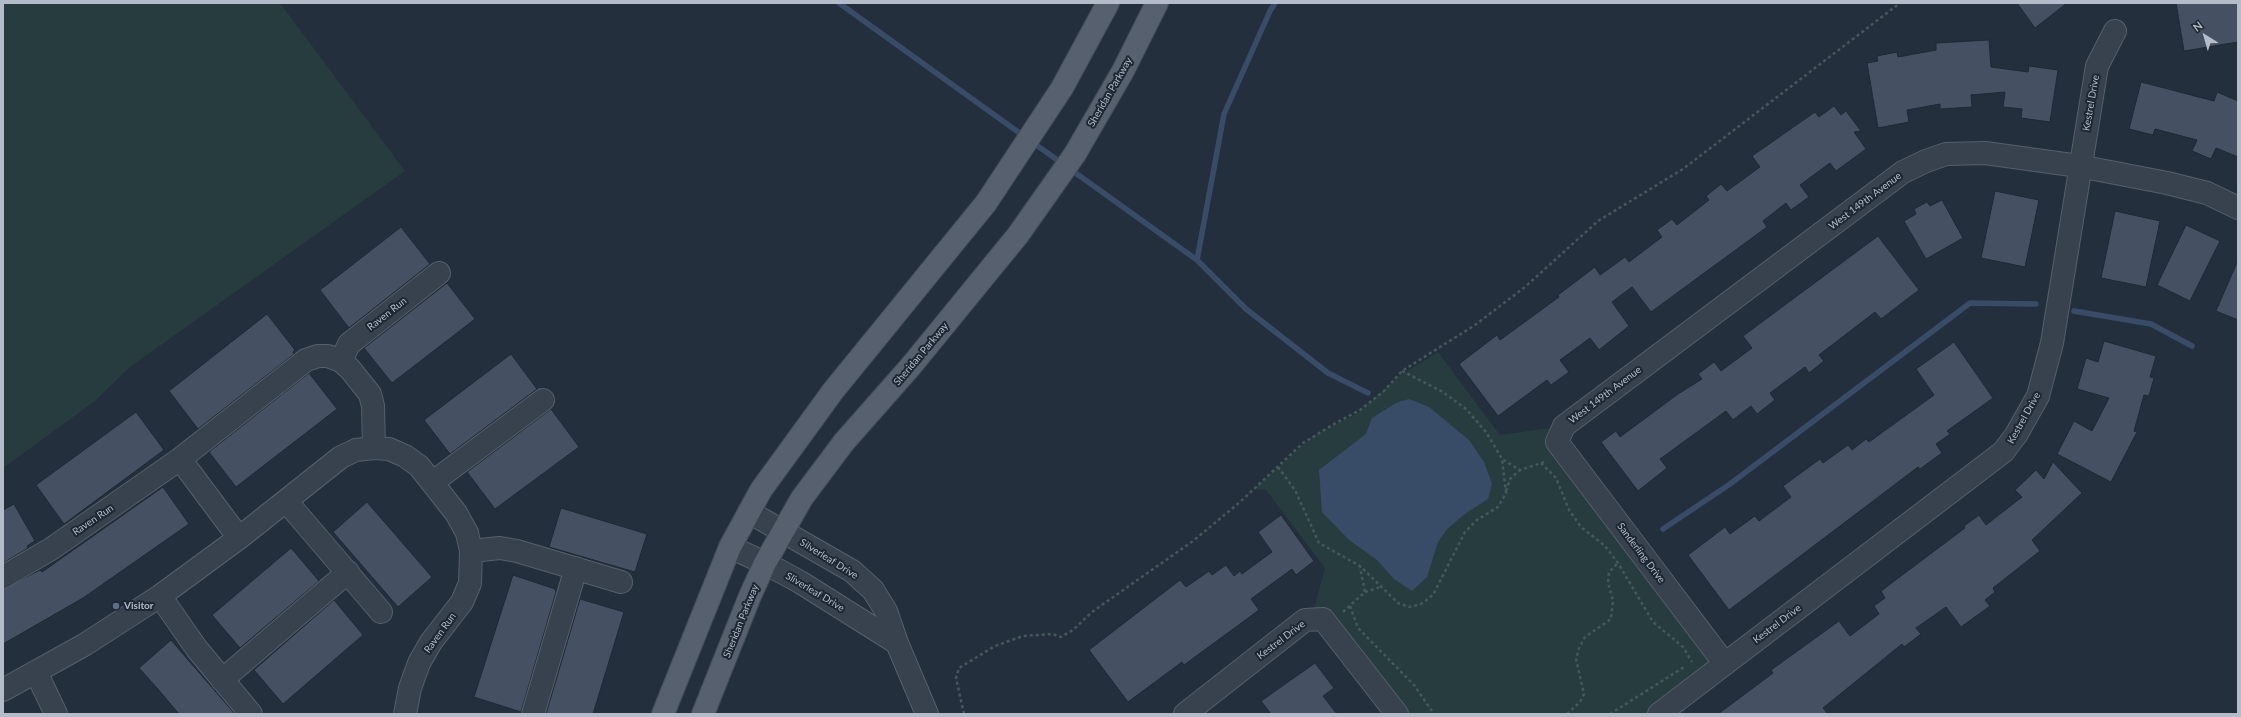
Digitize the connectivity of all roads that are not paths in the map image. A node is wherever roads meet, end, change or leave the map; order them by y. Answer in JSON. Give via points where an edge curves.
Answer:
{"nodes":[{"id":1,"x":1108,"y":3,"type":"edge"},
{"id":2,"x":1157,"y":3,"type":"edge"},
{"id":3,"x":2115,"y":31,"type":"dead end"},
{"id":4,"x":2079,"y":166,"type":"junction"},
{"id":5,"x":2238,"y":208,"type":"edge"},
{"id":6,"x":439,"y":273,"type":"dead end"},
{"id":7,"x":341,"y":361,"type":"junction"},
{"id":8,"x":543,"y":400,"type":"dead end"},
{"id":9,"x":374,"y":448,"type":"junction"},
{"id":10,"x":1562,"y":448,"type":"joint"},
{"id":11,"x":180,"y":459,"type":"junction"},
{"id":12,"x":433,"y":482,"type":"junction"},
{"id":13,"x":286,"y":501,"type":"junction"},
{"id":14,"x":749,"y":512,"type":"junction"},
{"id":15,"x":783,"y":531,"type":"junction"},
{"id":16,"x":239,"y":538,"type":"junction"},
{"id":17,"x":730,"y":547,"type":"junction"},
{"id":18,"x":471,"y":551,"type":"junction"},
{"id":19,"x":765,"y":563,"type":"junction"},
{"id":20,"x":576,"y":568,"type":"junction"},
{"id":21,"x":348,"y":572,"type":"junction"},
{"id":22,"x":3,"y":576,"type":"edge"},
{"id":23,"x":621,"y":582,"type":"dead end"},
{"id":24,"x":160,"y":596,"type":"junction"},
{"id":25,"x":381,"y":612,"type":"dead end"},
{"id":26,"x":897,"y":644,"type":"junction"},
{"id":27,"x":1725,"y":664,"type":"junction"},
{"id":28,"x":36,"y":672,"type":"junction"},
{"id":29,"x":222,"y":680,"type":"junction"},
{"id":30,"x":3,"y":690,"type":"edge"},
{"id":31,"x":56,"y":714,"type":"edge"},
{"id":32,"x":250,"y":714,"type":"edge"},
{"id":33,"x":405,"y":714,"type":"edge"},
{"id":34,"x":533,"y":714,"type":"edge"},
{"id":35,"x":663,"y":714,"type":"edge"},
{"id":36,"x":703,"y":714,"type":"edge"},
{"id":37,"x":927,"y":714,"type":"edge"},
{"id":38,"x":1185,"y":714,"type":"edge"},
{"id":39,"x":1397,"y":714,"type":"edge"},
{"id":40,"x":1659,"y":714,"type":"edge"}],
"edges":[{"from":1,"to":14,"type":"main road","via":[[1044,118],[986,203],[833,392],[761,490]]},
{"from":2,"to":15,"type":"main road","name":"Sheridan Parkway","via":[[1123,71],[1074,154],[1018,235],[911,366],[827,463]]},
{"from":3,"to":4,"type":"street","name":"Kestrel Drive","via":[[2097,66]]},
{"from":4,"to":5,"type":"street","name":"West 149th Avenue","via":[[2187,188]]},
{"from":4,"to":10,"type":"street","name":"West 149th Avenue","via":[[2011,156],[1963,153],[1946,154],[1903,172],[1564,426]]},
{"from":4,"to":27,"type":"street","name":"Kestrel Drive","via":[[2052,343],[2038,396],[2016,434],[2003,452]]},
{"from":6,"to":7,"type":"street","name":"Raven Run","via":[[349,344]]},
{"from":7,"to":9,"type":"street","via":[[370,394],[373,406]]},
{"from":7,"to":11,"type":"street","name":"Raven Run","via":[[328,356],[306,360]]},
{"from":8,"to":12,"type":"street"},
{"from":9,"to":12,"type":"street","name":"Raven Run","via":[[388,449],[405,456],[419,466]]},
{"from":9,"to":13,"type":"street","name":"Raven Run","via":[[356,450],[341,457]]},
{"from":10,"to":27,"type":"street","name":"Sanderling Drive"},
{"from":11,"to":16,"type":"street"},
{"from":11,"to":22,"type":"street","name":"Raven Run","via":[[50,549]]},
{"from":12,"to":18,"type":"street","name":"Raven Run","via":[[456,513]]},
{"from":13,"to":16,"type":"street","name":"Raven Run"},
{"from":13,"to":21,"type":"street"},
{"from":14,"to":15,"type":"street","name":"Silverleaf Drive"},
{"from":14,"to":17,"type":"main road"},
{"from":15,"to":19,"type":"main road","name":"Sheridan Parkway"},
{"from":15,"to":26,"type":"street","name":"Silverleaf Drive","via":[[852,571],[873,590],[886,611]]},
{"from":16,"to":24,"type":"street","name":"Raven Run"},
{"from":17,"to":19,"type":"street","name":"Sliverleaf Drive"},
{"from":17,"to":35,"type":"main road"},
{"from":18,"to":20,"type":"street","via":[[500,548]]},
{"from":18,"to":33,"type":"street","name":"Raven Run","via":[[470,583],[462,602],[419,663],[410,688]]},
{"from":19,"to":26,"type":"street","name":"Sliverleaf Drive"},
{"from":19,"to":36,"type":"main road","name":"Sheridan Parkway"},
{"from":20,"to":23,"type":"street"},
{"from":20,"to":34,"type":"street"},
{"from":21,"to":25,"type":"street"},
{"from":21,"to":29,"type":"street"},
{"from":24,"to":28,"type":"street","name":"Raven Run"},
{"from":24,"to":29,"type":"street"},
{"from":26,"to":37,"type":"street","name":"Silverleaf Drive"},
{"from":27,"to":40,"type":"street","name":"Kestrel Drive"},
{"from":28,"to":30,"type":"street","name":"Raven Run"},
{"from":28,"to":31,"type":"street"},
{"from":29,"to":32,"type":"street"},
{"from":38,"to":39,"type":"street","name":"Kestrel Drive","via":[[1305,620],[1323,619]]}]}
